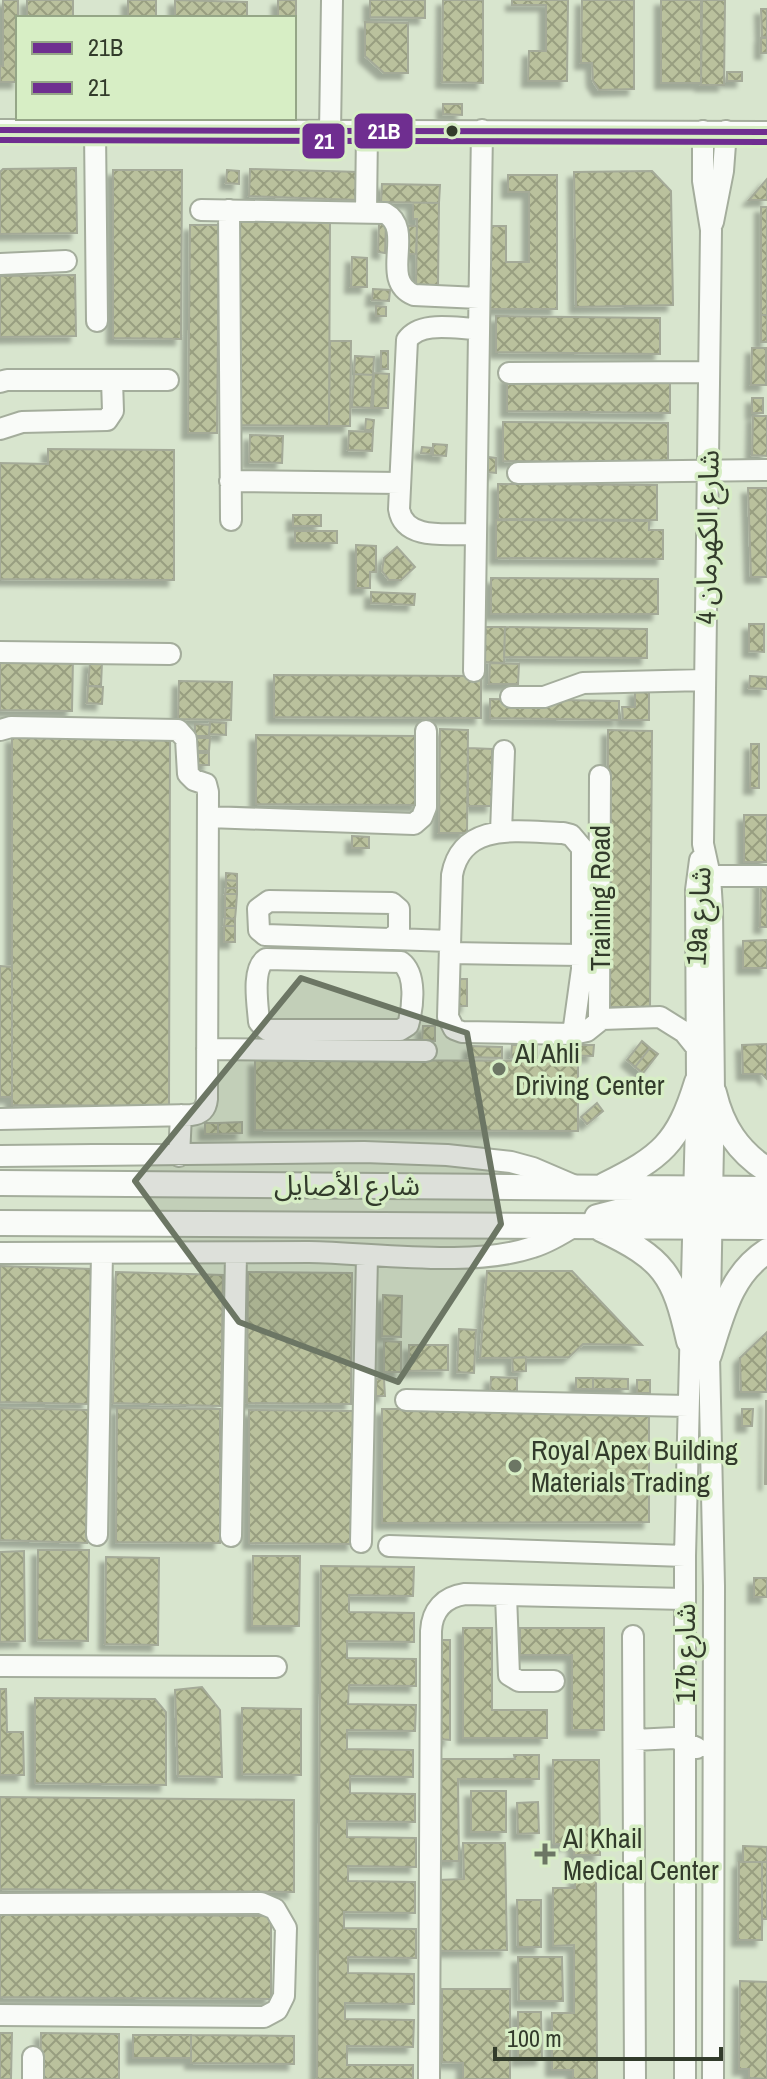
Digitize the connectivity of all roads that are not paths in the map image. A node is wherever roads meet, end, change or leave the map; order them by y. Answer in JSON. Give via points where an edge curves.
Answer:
{"nodes":[{"id":1,"x":332,"y":0,"type":"edge"},
{"id":2,"x":0,"y":130,"type":"edge"},
{"id":3,"x":482,"y":130,"type":"junction"},
{"id":4,"x":95,"y":131,"type":"junction"},
{"id":5,"x":367,"y":131,"type":"junction"},
{"id":6,"x":703,"y":131,"type":"junction"},
{"id":7,"x":726,"y":131,"type":"junction"},
{"id":8,"x":330,"y":132,"type":"junction"},
{"id":9,"x":767,"y":132,"type":"edge"},
{"id":10,"x":201,"y":210,"type":"dead end"},
{"id":11,"x":229,"y":210,"type":"junction"},
{"id":12,"x":366,"y":212,"type":"junction"},
{"id":13,"x":711,"y":230,"type":"junction"},
{"id":14,"x":66,"y":261,"type":"dead end"},
{"id":15,"x":0,"y":264,"type":"edge"},
{"id":16,"x":479,"y":298,"type":"junction"},
{"id":17,"x":97,"y":321,"type":"dead end"},
{"id":18,"x":479,"y":329,"type":"junction"},
{"id":19,"x":709,"y":372,"type":"junction"},
{"id":20,"x":509,"y":373,"type":"dead end"},
{"id":21,"x":112,"y":380,"type":"junction"},
{"id":22,"x":168,"y":380,"type":"dead end"},
{"id":23,"x":0,"y":382,"type":"edge"},
{"id":24,"x":0,"y":429,"type":"edge"},
{"id":25,"x":767,"y":470,"type":"edge"},
{"id":26,"x":708,"y":471,"type":"junction"},
{"id":27,"x":518,"y":473,"type":"dead end"},
{"id":28,"x":230,"y":481,"type":"junction"},
{"id":29,"x":400,"y":483,"type":"junction"},
{"id":30,"x":231,"y":520,"type":"dead end"},
{"id":31,"x":476,"y":534,"type":"junction"},
{"id":32,"x":0,"y":652,"type":"edge"},
{"id":33,"x":170,"y":654,"type":"dead end"},
{"id":34,"x":474,"y":671,"type":"dead end"},
{"id":35,"x":705,"y":680,"type":"junction"},
{"id":36,"x":511,"y":697,"type":"dead end"},
{"id":37,"x":0,"y":730,"type":"edge"},
{"id":38,"x":426,"y":731,"type":"dead end"},
{"id":39,"x":504,"y":751,"type":"dead end"},
{"id":40,"x":600,"y":776,"type":"dead end"},
{"id":41,"x":208,"y":817,"type":"junction"},
{"id":42,"x":501,"y":832,"type":"junction"},
{"id":43,"x":571,"y":835,"type":"junction"},
{"id":44,"x":600,"y":836,"type":"junction"},
{"id":45,"x":703,"y":844,"type":"junction"},
{"id":46,"x":710,"y":876,"type":"junction"},
{"id":47,"x":767,"y":876,"type":"edge"},
{"id":48,"x":285,"y":936,"type":"junction"},
{"id":49,"x":371,"y":939,"type":"junction"},
{"id":50,"x":393,"y":939,"type":"junction"},
{"id":51,"x":450,"y":947,"type":"junction"},
{"id":52,"x":582,"y":955,"type":"junction"},
{"id":53,"x":286,"y":959,"type":"junction"},
{"id":54,"x":371,"y":960,"type":"junction"},
{"id":55,"x":695,"y":981,"type":"junction"},
{"id":56,"x":660,"y":1017,"type":"junction"},
{"id":57,"x":599,"y":1020,"type":"junction"},
{"id":58,"x":573,"y":1034,"type":"junction"},
{"id":59,"x":277,"y":1040,"type":"junction"},
{"id":60,"x":696,"y":1047,"type":"junction"},
{"id":61,"x":207,"y":1049,"type":"junction"},
{"id":62,"x":426,"y":1051,"type":"dead end"},
{"id":63,"x":706,"y":1088,"type":"junction"},
{"id":64,"x":181,"y":1115,"type":"junction"},
{"id":65,"x":0,"y":1119,"type":"edge"},
{"id":66,"x":0,"y":1156,"type":"edge"},
{"id":67,"x":179,"y":1156,"type":"junction"},
{"id":68,"x":767,"y":1170,"type":"edge"},
{"id":69,"x":0,"y":1183,"type":"edge"},
{"id":70,"x":575,"y":1186,"type":"junction"},
{"id":71,"x":600,"y":1187,"type":"junction"},
{"id":72,"x":767,"y":1189,"type":"edge"},
{"id":73,"x":767,"y":1206,"type":"edge"},
{"id":74,"x":703,"y":1208,"type":"junction"},
{"id":75,"x":0,"y":1223,"type":"edge"},
{"id":76,"x":584,"y":1225,"type":"junction"},
{"id":77,"x":767,"y":1227,"type":"edge"},
{"id":78,"x":767,"y":1251,"type":"edge"},
{"id":79,"x":0,"y":1253,"type":"edge"},
{"id":80,"x":102,"y":1253,"type":"junction"},
{"id":81,"x":236,"y":1254,"type":"junction"},
{"id":82,"x":367,"y":1256,"type":"junction"},
{"id":83,"x":699,"y":1348,"type":"junction"},
{"id":84,"x":406,"y":1400,"type":"dead end"},
{"id":85,"x":688,"y":1406,"type":"junction"},
{"id":86,"x":97,"y":1535,"type":"dead end"},
{"id":87,"x":231,"y":1536,"type":"dead end"},
{"id":88,"x":361,"y":1542,"type":"dead end"},
{"id":89,"x":389,"y":1546,"type":"dead end"},
{"id":90,"x":685,"y":1556,"type":"junction"},
{"id":91,"x":506,"y":1595,"type":"junction"},
{"id":92,"x":685,"y":1599,"type":"junction"},
{"id":93,"x":633,"y":1636,"type":"dead end"},
{"id":94,"x":0,"y":1666,"type":"edge"},
{"id":95,"x":276,"y":1667,"type":"dead end"},
{"id":96,"x":554,"y":1681,"type":"dead end"},
{"id":97,"x":634,"y":1734,"type":"junction"},
{"id":98,"x":685,"y":1735,"type":"junction"},
{"id":99,"x":713,"y":1849,"type":"junction"},
{"id":100,"x":0,"y":1904,"type":"edge"},
{"id":101,"x":0,"y":2015,"type":"edge"},
{"id":102,"x":33,"y":2057,"type":"dead end"},
{"id":103,"x":33,"y":2079,"type":"edge"},
{"id":104,"x":429,"y":2079,"type":"edge"},
{"id":105,"x":635,"y":2079,"type":"edge"},
{"id":106,"x":685,"y":2079,"type":"edge"},
{"id":107,"x":713,"y":2079,"type":"edge"}],
"edges":[{"from":1,"to":8,"type":"street"},
{"from":2,"to":4,"type":"street"},
{"from":3,"to":5,"type":"street"},
{"from":3,"to":6,"type":"street"},
{"from":3,"to":16,"type":"street"},
{"from":4,"to":8,"type":"street"},
{"from":4,"to":17,"type":"street"},
{"from":5,"to":8,"type":"street"},
{"from":5,"to":12,"type":"street"},
{"from":6,"to":7,"type":"street"},
{"from":6,"to":13,"type":"street","name":"شارع الكهرمان 4","via":[[703,181]]},
{"from":7,"to":9,"type":"street"},
{"from":7,"to":13,"type":"street","name":"شارع الكهرمان 4"},
{"from":10,"to":11,"type":"street"},
{"from":11,"to":12,"type":"street"},
{"from":11,"to":28,"type":"street"},
{"from":12,"to":16,"type":"street","via":[[385,213],[395,221],[398,277],[404,291]]},
{"from":13,"to":19,"type":"street","name":"شارع الكهرمان 4"},
{"from":14,"to":15,"type":"street"},
{"from":16,"to":18,"type":"street"},
{"from":18,"to":29,"type":"street","via":[[425,328],[407,340]]},
{"from":18,"to":31,"type":"street"},
{"from":19,"to":20,"type":"street"},
{"from":19,"to":26,"type":"street","name":"شارع الكهرمان 4"},
{"from":21,"to":22,"type":"street"},
{"from":21,"to":23,"type":"street"},
{"from":21,"to":24,"type":"street","via":[[113,411],[107,420],[22,422]]},
{"from":25,"to":26,"type":"street"},
{"from":26,"to":27,"type":"street"},
{"from":26,"to":35,"type":"street","name":"شارع الكهرمان 4"},
{"from":28,"to":29,"type":"street"},
{"from":28,"to":30,"type":"street"},
{"from":29,"to":31,"type":"street","via":[[400,515],[413,530]]},
{"from":31,"to":34,"type":"street"},
{"from":32,"to":33,"type":"street"},
{"from":35,"to":36,"type":"street","via":[[583,683],[544,697]]},
{"from":35,"to":45,"type":"street","name":"شارع الكهرمان 4"},
{"from":37,"to":41,"type":"street","via":[[178,730],[186,739],[188,774],[208,788]]},
{"from":38,"to":41,"type":"street","via":[[426,807],[414,824]]},
{"from":39,"to":42,"type":"street"},
{"from":40,"to":44,"type":"street","name":"Training Road"},
{"from":41,"to":61,"type":"street"},
{"from":42,"to":43,"type":"street"},
{"from":42,"to":51,"type":"street","via":[[470,842],[454,864]]},
{"from":43,"to":44,"type":"street"},
{"from":43,"to":52,"type":"street","via":[[582,848]]},
{"from":44,"to":57,"type":"street","name":"Training Road"},
{"from":45,"to":46,"type":"street","name":"19a شارع"},
{"from":45,"to":55,"type":"street","name":"19a شارع","via":[[696,890]]},
{"from":46,"to":47,"type":"street"},
{"from":46,"to":63,"type":"street","name":"19a شارع"},
{"from":48,"to":49,"type":"street"},
{"from":48,"to":50,"type":"street","via":[[259,930],[258,909],[265,902],[392,903],[400,912],[399,932]]},
{"from":48,"to":53,"type":"street"},
{"from":49,"to":50,"type":"street"},
{"from":49,"to":54,"type":"street"},
{"from":50,"to":51,"type":"street"},
{"from":51,"to":52,"type":"street"},
{"from":51,"to":58,"type":"street","via":[[448,1017],[454,1029]]},
{"from":52,"to":58,"type":"street"},
{"from":53,"to":54,"type":"street"},
{"from":53,"to":59,"type":"street","via":[[266,959],[258,966],[259,1022]]},
{"from":54,"to":59,"type":"street","via":[[396,961],[409,969],[410,1021],[405,1028]]},
{"from":55,"to":56,"type":"street"},
{"from":55,"to":60,"type":"street","name":"19a شارع"},
{"from":56,"to":57,"type":"street"},
{"from":56,"to":60,"type":"street"},
{"from":57,"to":58,"type":"street"},
{"from":59,"to":61,"type":"street"},
{"from":59,"to":62,"type":"street"},
{"from":60,"to":63,"type":"street","name":"19a شارع"},
{"from":61,"to":64,"type":"street","via":[[207,1103],[199,1113]]},
{"from":63,"to":68,"type":"main road","via":[[734,1141]]},
{"from":63,"to":71,"type":"main road","via":[[666,1146]]},
{"from":63,"to":74,"type":"street","name":"19a شارع"},
{"from":64,"to":65,"type":"street"},
{"from":64,"to":67,"type":"street"},
{"from":66,"to":67,"type":"street"},
{"from":67,"to":70,"type":"street","via":[[364,1152],[475,1157],[533,1168]]},
{"from":69,"to":70,"type":"main road","name":"شارع الأصايل"},
{"from":70,"to":71,"type":"main road","name":"شارع الأصايل"},
{"from":71,"to":74,"type":"main road","name":"شارع الأصايل"},
{"from":72,"to":74,"type":"main road","name":"شارع الأصايل"},
{"from":73,"to":74,"type":"main road"},
{"from":74,"to":76,"type":"main road","name":"شارع الأصايل"},
{"from":74,"to":77,"type":"main road","name":"شارع الأصايل"},
{"from":74,"to":83,"type":"street","name":"17b شارع"},
{"from":75,"to":76,"type":"main road","name":"شارع الأصايل"},
{"from":76,"to":82,"type":"street","via":[[507,1253]]},
{"from":76,"to":83,"type":"main road","via":[[628,1242],[657,1262]]},
{"from":78,"to":83,"type":"main road","via":[[732,1287]]},
{"from":79,"to":80,"type":"street"},
{"from":80,"to":81,"type":"street"},
{"from":80,"to":86,"type":"street"},
{"from":81,"to":82,"type":"street"},
{"from":81,"to":87,"type":"street"},
{"from":82,"to":88,"type":"street"},
{"from":83,"to":85,"type":"street","name":"17b شارع"},
{"from":83,"to":99,"type":"street","name":"17b شارع","via":[[714,1586]]},
{"from":84,"to":85,"type":"street"},
{"from":85,"to":90,"type":"street","name":"17b شارع"},
{"from":89,"to":90,"type":"street"},
{"from":90,"to":92,"type":"street","name":"17b شارع"},
{"from":91,"to":92,"type":"street"},
{"from":91,"to":96,"type":"street","via":[[509,1675],[519,1681]]},
{"from":91,"to":104,"type":"street","via":[[457,1595],[443,1602],[431,1623]]},
{"from":92,"to":98,"type":"street","name":"17b شارع"},
{"from":93,"to":97,"type":"street"},
{"from":94,"to":95,"type":"street"},
{"from":97,"to":98,"type":"street"},
{"from":97,"to":105,"type":"street"},
{"from":98,"to":99,"type":"street","via":[[703,1759]]},
{"from":98,"to":106,"type":"street","name":"17b شارع"},
{"from":99,"to":107,"type":"street","name":"17b شارع"},
{"from":100,"to":101,"type":"street","via":[[261,1903],[275,1909],[286,1928],[284,1996],[277,2010],[264,2017]]},
{"from":102,"to":103,"type":"street"}]}
